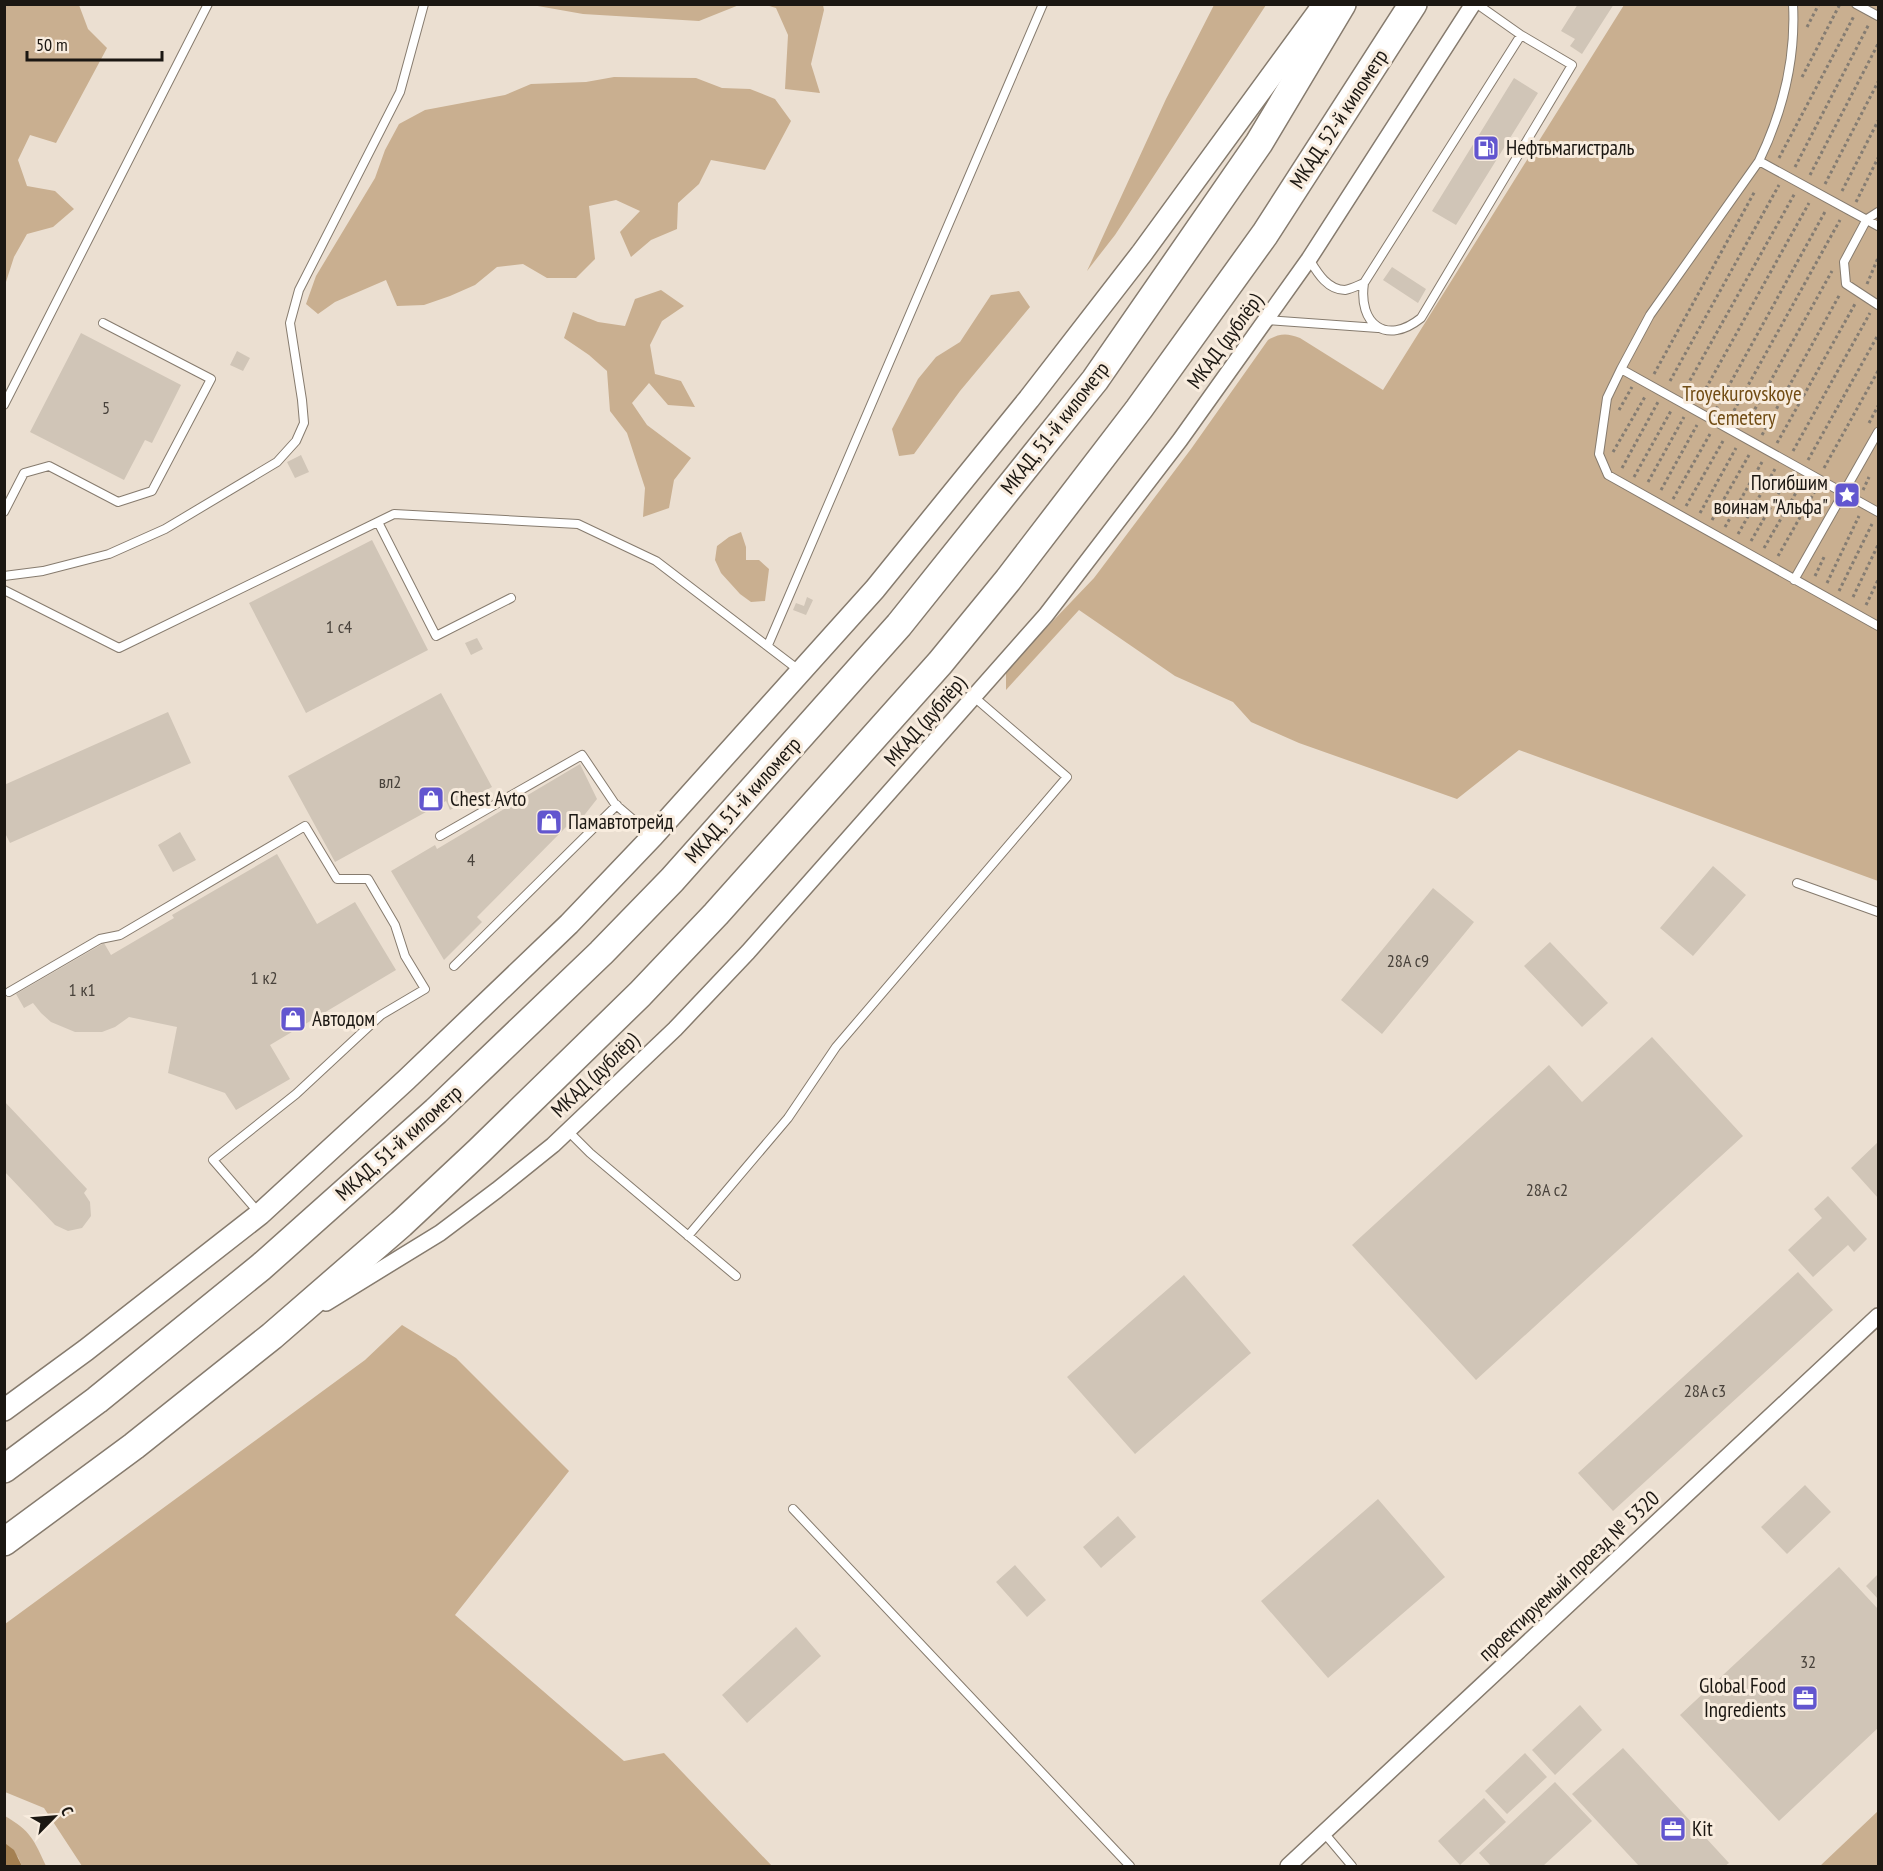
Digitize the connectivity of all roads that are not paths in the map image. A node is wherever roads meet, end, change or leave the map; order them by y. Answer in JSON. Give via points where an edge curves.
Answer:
{"nodes":[{"id":1,"x":208,"y":4,"type":"edge"},
{"id":2,"x":424,"y":4,"type":"edge"},
{"id":3,"x":1044,"y":4,"type":"edge"},
{"id":4,"x":1324,"y":4,"type":"edge"},
{"id":5,"x":1342,"y":4,"type":"edge"},
{"id":6,"x":1413,"y":4,"type":"edge"},
{"id":7,"x":1475,"y":4,"type":"edge"},
{"id":8,"x":1793,"y":4,"type":"edge"},
{"id":9,"x":1858,"y":5,"type":"edge"},
{"id":10,"x":1876,"y":15,"type":"edge"},
{"id":11,"x":1521,"y":35,"type":"junction"},
{"id":12,"x":1759,"y":161,"type":"junction"},
{"id":13,"x":1878,"y":212,"type":"edge"},
{"id":14,"x":1867,"y":219,"type":"junction"},
{"id":15,"x":1878,"y":225,"type":"edge"},
{"id":16,"x":1309,"y":259,"type":"junction"},
{"id":17,"x":1364,"y":283,"type":"junction"},
{"id":18,"x":1877,"y":304,"type":"edge"},
{"id":19,"x":1266,"y":320,"type":"junction"},
{"id":20,"x":103,"y":323,"type":"dead end"},
{"id":21,"x":1378,"y":328,"type":"junction"},
{"id":22,"x":1621,"y":369,"type":"junction"},
{"id":23,"x":4,"y":405,"type":"edge"},
{"id":24,"x":1878,"y":432,"type":"edge"},
{"id":25,"x":1845,"y":492,"type":"junction"},
{"id":26,"x":4,"y":512,"type":"edge"},
{"id":27,"x":1878,"y":512,"type":"edge"},
{"id":28,"x":378,"y":522,"type":"junction"},
{"id":29,"x":4,"y":576,"type":"edge"},
{"id":30,"x":1794,"y":580,"type":"junction"},
{"id":31,"x":4,"y":590,"type":"edge"},
{"id":32,"x":511,"y":598,"type":"dead end"},
{"id":33,"x":1878,"y":626,"type":"edge"},
{"id":34,"x":768,"y":645,"type":"junction"},
{"id":35,"x":802,"y":672,"type":"junction"},
{"id":36,"x":974,"y":697,"type":"junction"},
{"id":37,"x":617,"y":805,"type":"junction"},
{"id":38,"x":440,"y":836,"type":"dead end"},
{"id":39,"x":652,"y":836,"type":"junction"},
{"id":40,"x":1797,"y":883,"type":"dead end"},
{"id":41,"x":1878,"y":912,"type":"edge"},
{"id":42,"x":454,"y":966,"type":"dead end"},
{"id":43,"x":9,"y":993,"type":"dead end"},
{"id":44,"x":568,"y":1131,"type":"junction"},
{"id":45,"x":260,"y":1214,"type":"junction"},
{"id":46,"x":688,"y":1236,"type":"junction"},
{"id":47,"x":736,"y":1276,"type":"dead end"},
{"id":48,"x":1878,"y":1316,"type":"edge"},
{"id":49,"x":272,"y":1336,"type":"junction"},
{"id":50,"x":4,"y":1410,"type":"edge"},
{"id":51,"x":4,"y":1469,"type":"edge"},
{"id":52,"x":793,"y":1509,"type":"dead end"},
{"id":53,"x":4,"y":1542,"type":"edge"},
{"id":54,"x":1325,"y":1834,"type":"junction"},
{"id":55,"x":1130,"y":1866,"type":"edge"},
{"id":56,"x":1288,"y":1866,"type":"edge"},
{"id":57,"x":1352,"y":1866,"type":"edge"}],
"edges":[{"from":1,"to":23,"type":"lane"},
{"from":2,"to":29,"type":"lane","via":[[400,92],[299,290],[290,323],[304,423],[296,441],[277,462],[165,529],[109,554],[43,571]]},
{"from":3,"to":34,"type":"lane"},
{"from":4,"to":35,"type":"street","via":[[1029,399],[875,589]]},
{"from":5,"to":51,"type":"highway","name":"МКАД, 51-й километр","via":[[1258,143],[1095,380],[899,624],[672,880],[436,1111],[270,1259],[97,1400]]},
{"from":6,"to":49,"type":"highway","name":"МКАД, 52-й километр","via":[[1265,234],[1139,409],[940,663],[724,906],[640,994],[401,1224]]},
{"from":7,"to":11,"type":"lane"},
{"from":7,"to":16,"type":"street","name":"МКАД (дублёр)"},
{"from":8,"to":12,"type":"lane","via":[[1789,77],[1773,132]]},
{"from":9,"to":10,"type":"lane"},
{"from":11,"to":17,"type":"lane"},
{"from":11,"to":21,"type":"lane","via":[[1572,65],[1420,318],[1409,328],[1393,332]]},
{"from":12,"to":14,"type":"lane"},
{"from":12,"to":22,"type":"lane","via":[[1650,315]]},
{"from":13,"to":14,"type":"lane"},
{"from":14,"to":15,"type":"lane"},
{"from":14,"to":18,"type":"lane","via":[[1844,262],[1846,285]]},
{"from":16,"to":17,"type":"lane","via":[[1331,286],[1345,290]]},
{"from":16,"to":19,"type":"street","name":"МКАД (дублёр)"},
{"from":17,"to":21,"type":"lane","via":[[1366,314]]},
{"from":19,"to":21,"type":"lane"},
{"from":19,"to":36,"type":"street","name":"МКАД (дублёр)","via":[[1046,615]]},
{"from":20,"to":26,"type":"lane","via":[[211,379],[152,491],[118,502],[49,466],[24,473]]},
{"from":22,"to":25,"type":"lane"},
{"from":22,"to":30,"type":"lane","via":[[1607,398],[1599,454],[1608,475]]},
{"from":24,"to":25,"type":"lane"},
{"from":25,"to":27,"type":"lane"},
{"from":25,"to":30,"type":"lane"},
{"from":28,"to":31,"type":"lane","via":[[118,648]]},
{"from":28,"to":32,"type":"lane","via":[[436,636]]},
{"from":28,"to":34,"type":"lane","via":[[394,514],[578,524],[656,561]]},
{"from":30,"to":33,"type":"lane"},
{"from":34,"to":35,"type":"lane"},
{"from":35,"to":39,"type":"street"},
{"from":36,"to":44,"type":"street","name":"МКАД (дублёр)","via":[[748,952],[675,1029]]},
{"from":36,"to":46,"type":"lane","via":[[1067,777],[836,1047],[788,1118]]},
{"from":37,"to":38,"type":"lane","via":[[582,755]]},
{"from":37,"to":39,"type":"lane"},
{"from":37,"to":42,"type":"lane"},
{"from":39,"to":45,"type":"street","via":[[568,924],[423,1064]]},
{"from":40,"to":41,"type":"lane"},
{"from":43,"to":45,"type":"lane","via":[[99,939],[120,935],[305,826],[336,879],[368,879],[425,989],[381,1015],[296,1094],[213,1160]]},
{"from":44,"to":46,"type":"lane"},
{"from":44,"to":49,"type":"street","name":"МКАД (дублёр)","via":[[440,1233]]},
{"from":45,"to":50,"type":"street"},
{"from":46,"to":47,"type":"lane"},
{"from":48,"to":54,"type":"street","name":"проектируемый проезд № 5320"},
{"from":49,"to":53,"type":"highway","via":[[134,1446]]},
{"from":52,"to":55,"type":"lane"},
{"from":54,"to":56,"type":"street","name":"проектируемый проезд № 5320"},
{"from":54,"to":57,"type":"lane"}]}
